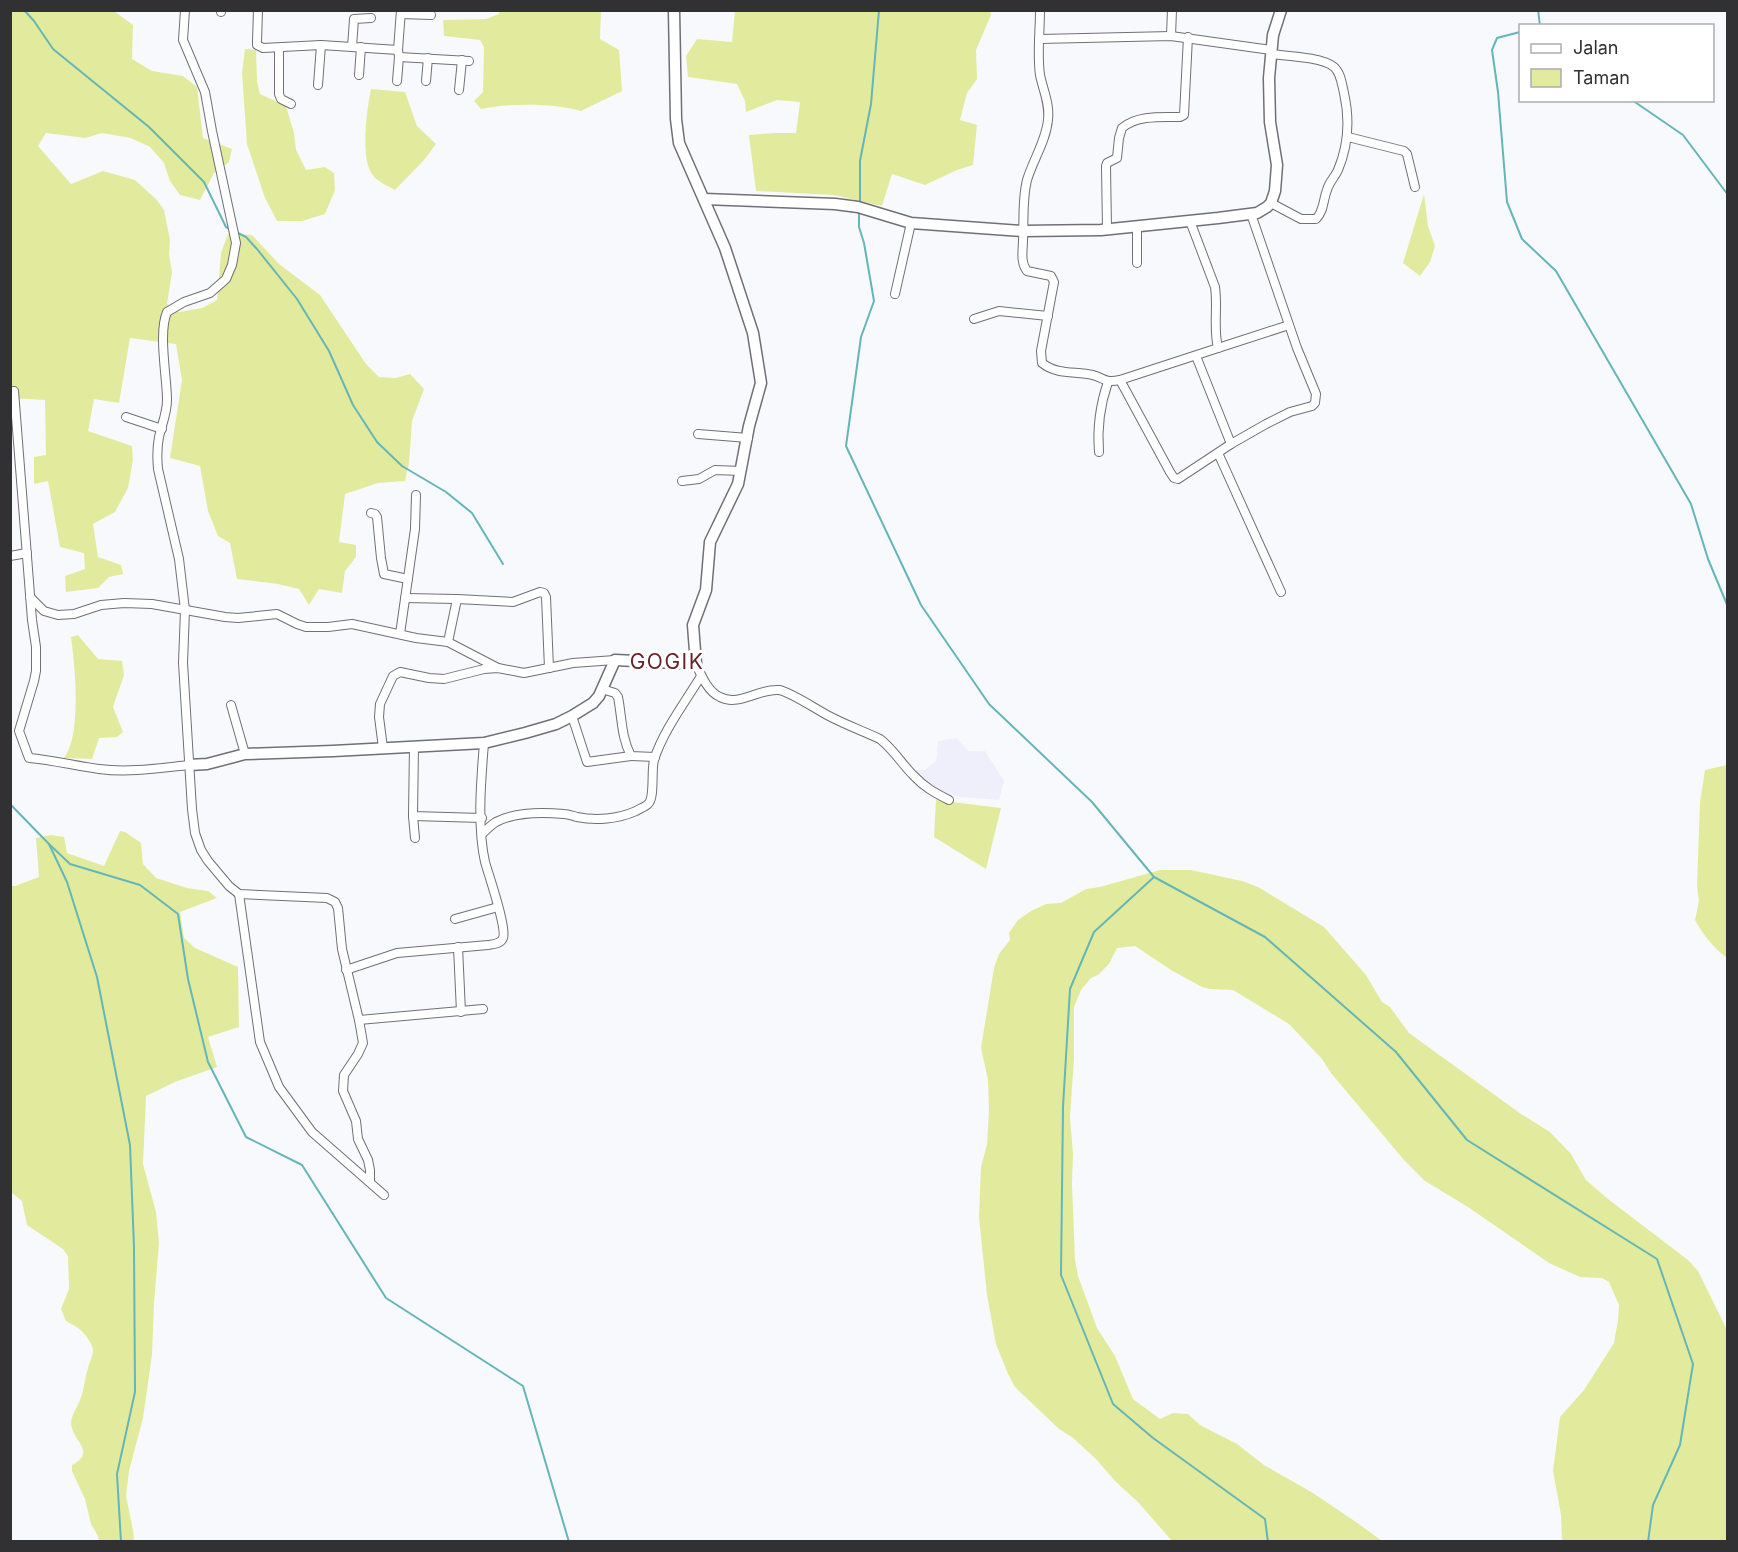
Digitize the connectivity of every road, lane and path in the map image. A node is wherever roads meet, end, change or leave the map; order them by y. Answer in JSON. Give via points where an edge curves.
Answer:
{"nodes":[{"id":1,"x":185,"y":10,"type":"edge"},
{"id":2,"x":258,"y":10,"type":"edge"},
{"id":3,"x":674,"y":10,"type":"edge"},
{"id":4,"x":1040,"y":10,"type":"edge"},
{"id":5,"x":1172,"y":10,"type":"edge"},
{"id":6,"x":1281,"y":10,"type":"edge"},
{"id":7,"x":401,"y":12,"type":"edge"},
{"id":8,"x":431,"y":15,"type":"dead end"},
{"id":9,"x":371,"y":18,"type":"dead end"},
{"id":10,"x":1171,"y":36,"type":"junction"},
{"id":11,"x":1188,"y":37,"type":"junction"},
{"id":12,"x":1040,"y":39,"type":"junction"},
{"id":13,"x":321,"y":45,"type":"junction"},
{"id":14,"x":356,"y":47,"type":"junction"},
{"id":15,"x":279,"y":48,"type":"junction"},
{"id":16,"x":1271,"y":52,"type":"junction"},
{"id":17,"x":399,"y":53,"type":"junction"},
{"id":18,"x":428,"y":58,"type":"junction"},
{"id":19,"x":359,"y":75,"type":"dead end"},
{"id":20,"x":397,"y":81,"type":"dead end"},
{"id":21,"x":426,"y":81,"type":"dead end"},
{"id":22,"x":318,"y":85,"type":"dead end"},
{"id":23,"x":459,"y":90,"type":"dead end"},
{"id":24,"x":291,"y":104,"type":"dead end"},
{"id":25,"x":1348,"y":137,"type":"junction"},
{"id":26,"x":1415,"y":188,"type":"dead end"},
{"id":27,"x":704,"y":199,"type":"junction"},
{"id":28,"x":1271,"y":203,"type":"junction"},
{"id":29,"x":1251,"y":214,"type":"junction"},
{"id":30,"x":1190,"y":221,"type":"junction"},
{"id":31,"x":911,"y":223,"type":"junction"},
{"id":32,"x":1137,"y":226,"type":"junction"},
{"id":33,"x":1107,"y":229,"type":"junction"},
{"id":34,"x":1023,"y":231,"type":"junction"},
{"id":35,"x":1137,"y":263,"type":"dead end"},
{"id":36,"x":895,"y":294,"type":"dead end"},
{"id":37,"x":1048,"y":316,"type":"junction"},
{"id":38,"x":974,"y":319,"type":"dead end"},
{"id":39,"x":1289,"y":325,"type":"junction"},
{"id":40,"x":1218,"y":348,"type":"junction"},
{"id":41,"x":1196,"y":357,"type":"junction"},
{"id":42,"x":1120,"y":380,"type":"junction"},
{"id":43,"x":1108,"y":382,"type":"junction"},
{"id":44,"x":14,"y":391,"type":"dead end"},
{"id":45,"x":126,"y":417,"type":"dead end"},
{"id":46,"x":162,"y":429,"type":"junction"},
{"id":47,"x":698,"y":434,"type":"dead end"},
{"id":48,"x":748,"y":438,"type":"junction"},
{"id":49,"x":1231,"y":444,"type":"junction"},
{"id":50,"x":14,"y":449,"type":"edge"},
{"id":51,"x":1099,"y":452,"type":"dead end"},
{"id":52,"x":1218,"y":453,"type":"junction"},
{"id":53,"x":741,"y":471,"type":"junction"},
{"id":54,"x":682,"y":482,"type":"dead end"},
{"id":55,"x":416,"y":495,"type":"dead end"},
{"id":56,"x":371,"y":513,"type":"dead end"},
{"id":57,"x":27,"y":554,"type":"junction"},
{"id":58,"x":10,"y":556,"type":"edge"},
{"id":59,"x":408,"y":579,"type":"junction"},
{"id":60,"x":1281,"y":592,"type":"dead end"},
{"id":61,"x":30,"y":597,"type":"junction"},
{"id":62,"x":405,"y":598,"type":"junction"},
{"id":63,"x":457,"y":599,"type":"junction"},
{"id":64,"x":185,"y":610,"type":"junction"},
{"id":65,"x":400,"y":634,"type":"junction"},
{"id":66,"x":448,"y":642,"type":"junction"},
{"id":67,"x":615,"y":660,"type":"junction"},
{"id":68,"x":696,"y":664,"type":"junction"},
{"id":69,"x":498,"y":668,"type":"junction"},
{"id":70,"x":549,"y":668,"type":"junction"},
{"id":71,"x":701,"y":675,"type":"junction"},
{"id":72,"x":602,"y":689,"type":"junction"},
{"id":73,"x":231,"y":705,"type":"dead end"},
{"id":74,"x":572,"y":716,"type":"junction"},
{"id":75,"x":484,"y":743,"type":"junction"},
{"id":76,"x":414,"y":746,"type":"junction"},
{"id":77,"x":383,"y":748,"type":"junction"},
{"id":78,"x":245,"y":754,"type":"junction"},
{"id":79,"x":631,"y":756,"type":"junction"},
{"id":80,"x":655,"y":757,"type":"junction"},
{"id":81,"x":189,"y":765,"type":"junction"},
{"id":82,"x":949,"y":800,"type":"dead end"},
{"id":83,"x":413,"y":816,"type":"junction"},
{"id":84,"x":482,"y":818,"type":"junction"},
{"id":85,"x":482,"y":834,"type":"junction"},
{"id":86,"x":415,"y":838,"type":"dead end"},
{"id":87,"x":238,"y":894,"type":"junction"},
{"id":88,"x":498,"y":907,"type":"junction"},
{"id":89,"x":455,"y":919,"type":"dead end"},
{"id":90,"x":458,"y":947,"type":"junction"},
{"id":91,"x":346,"y":970,"type":"junction"},
{"id":92,"x":483,"y":1009,"type":"dead end"},
{"id":93,"x":461,"y":1012,"type":"junction"},
{"id":94,"x":359,"y":1020,"type":"junction"},
{"id":95,"x":370,"y":1182,"type":"junction"},
{"id":96,"x":384,"y":1195,"type":"dead end"}],
"edges":[{"from":1,"to":46,"type":"street","via":[[183,40],[205,92],[237,243],[226,279],[210,293],[167,312],[167,399]]},
{"from":2,"to":15,"type":"street","via":[[257,45]]},
{"from":3,"to":27,"type":"street","via":[[677,134],[681,152]]},
{"from":4,"to":12,"type":"street"},
{"from":5,"to":10,"type":"street"},
{"from":6,"to":16,"type":"street"},
{"from":7,"to":8,"type":"street"},
{"from":7,"to":17,"type":"street"},
{"from":9,"to":14,"type":"street","via":[[354,19]]},
{"from":10,"to":11,"type":"street"},
{"from":10,"to":12,"type":"street"},
{"from":11,"to":16,"type":"street"},
{"from":11,"to":33,"type":"street","via":[[1184,115],[1145,118],[1122,128],[1116,158],[1106,166]]},
{"from":12,"to":34,"type":"street","via":[[1048,118],[1027,179]]},
{"from":13,"to":14,"type":"street"},
{"from":13,"to":15,"type":"street"},
{"from":13,"to":22,"type":"street"},
{"from":14,"to":17,"type":"street"},
{"from":14,"to":19,"type":"street"},
{"from":15,"to":24,"type":"street","via":[[279,94]]},
{"from":16,"to":25,"type":"street","via":[[1315,60],[1336,69],[1345,99]]},
{"from":16,"to":28,"type":"street","via":[[1269,106],[1277,165]]},
{"from":17,"to":18,"type":"street"},
{"from":17,"to":20,"type":"street"},
{"from":18,"to":21,"type":"street"},
{"from":18,"to":23,"type":"street","via":[[466,60]]},
{"from":25,"to":26,"type":"street","via":[[1404,151]]},
{"from":25,"to":28,"type":"street","via":[[1316,219],[1301,219]]},
{"from":27,"to":31,"type":"street","via":[[835,204]]},
{"from":27,"to":48,"type":"street","via":[[758,353],[761,383]]},
{"from":28,"to":29,"type":"street"},
{"from":29,"to":30,"type":"street"},
{"from":29,"to":39,"type":"street"},
{"from":30,"to":32,"type":"street"},
{"from":30,"to":40,"type":"street","via":[[1215,287]]},
{"from":31,"to":34,"type":"street"},
{"from":31,"to":36,"type":"street"},
{"from":32,"to":33,"type":"street"},
{"from":32,"to":35,"type":"street"},
{"from":33,"to":34,"type":"street"},
{"from":34,"to":37,"type":"street","via":[[1025,269],[1053,279]]},
{"from":37,"to":38,"type":"street","via":[[999,311]]},
{"from":37,"to":43,"type":"street","via":[[1042,363],[1051,369],[1094,375]]},
{"from":39,"to":40,"type":"street"},
{"from":39,"to":49,"type":"street","via":[[1316,394],[1315,403]]},
{"from":40,"to":41,"type":"street"},
{"from":41,"to":42,"type":"street"},
{"from":41,"to":49,"type":"street"},
{"from":42,"to":43,"type":"street"},
{"from":42,"to":52,"type":"street","via":[[1174,478],[1183,477]]},
{"from":43,"to":51,"type":"street","via":[[1099,417]]},
{"from":44,"to":50,"type":"street"},
{"from":45,"to":46,"type":"street"},
{"from":46,"to":64,"type":"street","via":[[158,469],[179,559]]},
{"from":47,"to":48,"type":"street"},
{"from":48,"to":53,"type":"street"},
{"from":49,"to":52,"type":"street"},
{"from":50,"to":57,"type":"street"},
{"from":52,"to":60,"type":"street"},
{"from":53,"to":54,"type":"street","via":[[715,470]]},
{"from":53,"to":68,"type":"street","via":[[710,542],[706,590],[693,625]]},
{"from":55,"to":59,"type":"street"},
{"from":56,"to":59,"type":"street","via":[[377,517],[384,574]]},
{"from":57,"to":58,"type":"street"},
{"from":57,"to":61,"type":"street"},
{"from":59,"to":62,"type":"street"},
{"from":61,"to":64,"type":"street","via":[[44,611],[58,615],[124,603]]},
{"from":61,"to":81,"type":"street","via":[[36,671],[19,731],[29,758],[100,769]]},
{"from":62,"to":63,"type":"street"},
{"from":62,"to":65,"type":"street"},
{"from":63,"to":66,"type":"street"},
{"from":63,"to":70,"type":"street","via":[[513,602],[544,593]]},
{"from":64,"to":65,"type":"street","via":[[232,618],[277,614],[306,627],[352,624]]},
{"from":64,"to":81,"type":"street","via":[[183,663]]},
{"from":65,"to":66,"type":"street"},
{"from":66,"to":69,"type":"street"},
{"from":67,"to":68,"type":"street"},
{"from":67,"to":70,"type":"street"},
{"from":67,"to":72,"type":"street"},
{"from":68,"to":71,"type":"street"},
{"from":69,"to":70,"type":"street","via":[[524,672]]},
{"from":69,"to":77,"type":"street","via":[[444,679],[400,672],[393,676],[380,704]]},
{"from":71,"to":80,"type":"street"},
{"from":71,"to":82,"type":"street","via":[[712,692],[725,699],[783,691],[880,739],[930,791]]},
{"from":72,"to":74,"type":"street","via":[[593,703]]},
{"from":72,"to":79,"type":"street","via":[[618,697],[622,732]]},
{"from":73,"to":78,"type":"street"},
{"from":74,"to":75,"type":"street"},
{"from":74,"to":79,"type":"street","via":[[587,762]]},
{"from":75,"to":76,"type":"street"},
{"from":75,"to":84,"type":"street"},
{"from":76,"to":77,"type":"street"},
{"from":76,"to":83,"type":"street"},
{"from":77,"to":78,"type":"street"},
{"from":78,"to":81,"type":"street"},
{"from":79,"to":80,"type":"street"},
{"from":80,"to":85,"type":"street","via":[[649,804],[628,814],[609,819],[548,813],[517,816],[494,823]]},
{"from":81,"to":87,"type":"street","via":[[195,833],[201,850]]},
{"from":83,"to":84,"type":"street"},
{"from":83,"to":86,"type":"street"},
{"from":84,"to":85,"type":"street"},
{"from":85,"to":88,"type":"street"},
{"from":87,"to":91,"type":"street","via":[[332,899],[338,908]]},
{"from":87,"to":95,"type":"street","via":[[260,1042],[279,1087],[312,1132]]},
{"from":88,"to":89,"type":"street"},
{"from":88,"to":90,"type":"street","via":[[504,925],[501,941]]},
{"from":90,"to":91,"type":"street","via":[[397,953]]},
{"from":90,"to":93,"type":"street"},
{"from":91,"to":94,"type":"street"},
{"from":92,"to":93,"type":"street"},
{"from":93,"to":94,"type":"street"},
{"from":94,"to":95,"type":"street","via":[[363,1043],[344,1074],[343,1091],[368,1160]]},
{"from":95,"to":96,"type":"street"}]}
